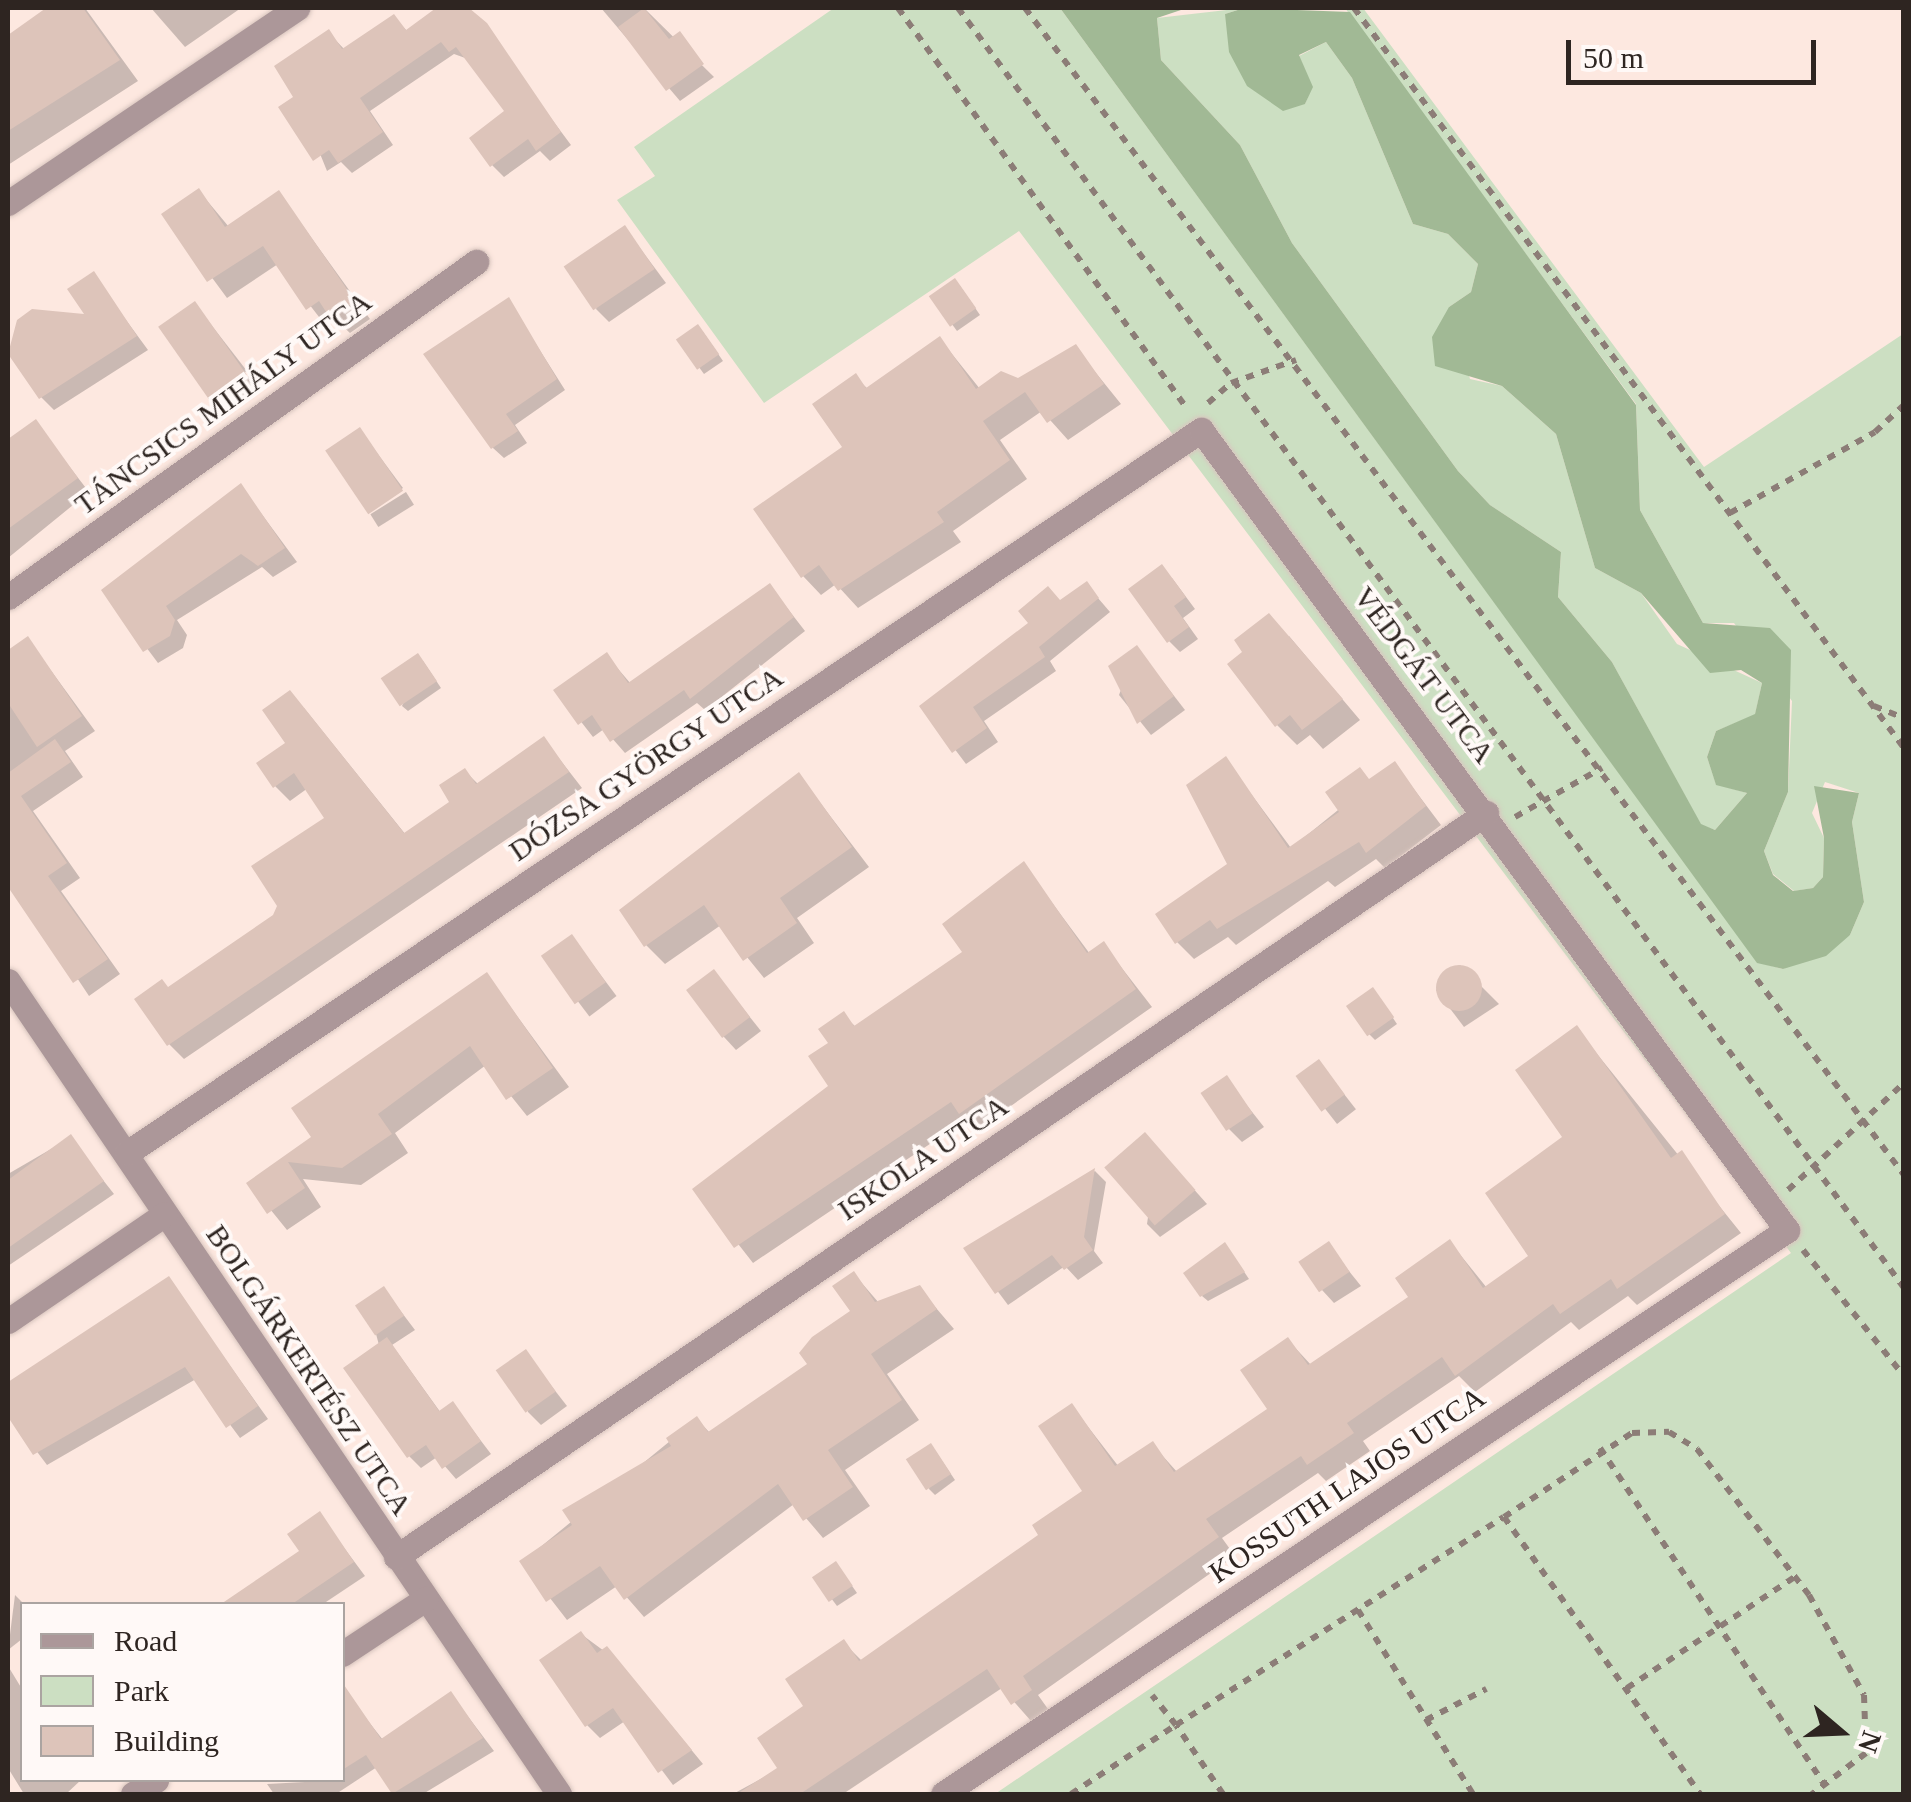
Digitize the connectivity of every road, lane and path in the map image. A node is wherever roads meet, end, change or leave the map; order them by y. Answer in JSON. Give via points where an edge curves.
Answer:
{"nodes":[{"id":1,"x":297,"y":8,"type":"edge"},
{"id":2,"x":898,"y":8,"type":"edge"},
{"id":3,"x":958,"y":8,"type":"edge"},
{"id":4,"x":1026,"y":8,"type":"edge"},
{"id":5,"x":1354,"y":8,"type":"edge"},
{"id":6,"x":8,"y":203,"type":"edge"},
{"id":7,"x":476,"y":262,"type":"dead end"},
{"id":8,"x":1296,"y":360,"type":"junction"},
{"id":9,"x":1230,"y":383,"type":"junction"},
{"id":10,"x":1904,"y":405,"type":"edge"},
{"id":11,"x":1197,"y":424,"type":"junction"},
{"id":12,"x":1730,"y":513,"type":"junction"},
{"id":13,"x":8,"y":598,"type":"edge"},
{"id":14,"x":1869,"y":702,"type":"junction"},
{"id":15,"x":1904,"y":718,"type":"edge"},
{"id":16,"x":1904,"y":748,"type":"edge"},
{"id":17,"x":1602,"y":768,"type":"junction"},
{"id":18,"x":1545,"y":805,"type":"junction"},
{"id":19,"x":1486,"y":813,"type":"junction"},
{"id":20,"x":8,"y":980,"type":"edge"},
{"id":21,"x":1904,"y":1084,"type":"edge"},
{"id":22,"x":1863,"y":1117,"type":"junction"},
{"id":23,"x":127,"y":1153,"type":"junction"},
{"id":24,"x":1812,"y":1164,"type":"junction"},
{"id":25,"x":1904,"y":1175,"type":"edge"},
{"id":26,"x":1774,"y":1206,"type":"junction"},
{"id":27,"x":165,"y":1214,"type":"junction"},
{"id":28,"x":1787,"y":1230,"type":"junction"},
{"id":29,"x":1904,"y":1288,"type":"edge"},
{"id":30,"x":8,"y":1321,"type":"edge"},
{"id":31,"x":1904,"y":1376,"type":"edge"},
{"id":32,"x":1600,"y":1448,"type":"junction"},
{"id":33,"x":1504,"y":1517,"type":"junction"},
{"id":34,"x":396,"y":1557,"type":"junction"},
{"id":35,"x":1795,"y":1577,"type":"junction"},
{"id":36,"x":425,"y":1599,"type":"junction"},
{"id":37,"x":1358,"y":1610,"type":"junction"},
{"id":38,"x":1718,"y":1628,"type":"junction"},
{"id":39,"x":345,"y":1652,"type":"edge"},
{"id":40,"x":1627,"y":1688,"type":"junction"},
{"id":41,"x":1486,"y":1689,"type":"dead end"},
{"id":42,"x":1152,"y":1695,"type":"dead end"},
{"id":43,"x":1426,"y":1720,"type":"junction"},
{"id":44,"x":1176,"y":1725,"type":"junction"},
{"id":45,"x":1826,"y":1787,"type":"junction"},
{"id":46,"x":559,"y":1794,"type":"edge"},
{"id":47,"x":943,"y":1794,"type":"edge"},
{"id":48,"x":1071,"y":1794,"type":"edge"},
{"id":49,"x":1222,"y":1794,"type":"edge"},
{"id":50,"x":1472,"y":1794,"type":"edge"},
{"id":51,"x":1700,"y":1794,"type":"edge"},
{"id":52,"x":1812,"y":1794,"type":"edge"}],
"edges":[{"from":1,"to":6,"type":"street"},
{"from":2,"to":11,"type":"path"},
{"from":3,"to":9,"type":"path"},
{"from":4,"to":8,"type":"path"},
{"from":5,"to":12,"type":"path"},
{"from":7,"to":13,"type":"street","name":"TÁNCSICS MIHÁLY UTCA"},
{"from":8,"to":9,"type":"path"},
{"from":8,"to":17,"type":"path"},
{"from":9,"to":11,"type":"path"},
{"from":9,"to":18,"type":"path"},
{"from":10,"to":12,"type":"path","via":[[1875,432]]},
{"from":11,"to":19,"type":"street","name":"VÉDGÁT UTCA"},
{"from":11,"to":23,"type":"street","name":"DÓZSA GYÖRGY UTCA"},
{"from":12,"to":14,"type":"path"},
{"from":14,"to":15,"type":"path"},
{"from":14,"to":16,"type":"path"},
{"from":17,"to":18,"type":"path"},
{"from":17,"to":22,"type":"path"},
{"from":18,"to":19,"type":"path","via":[[1505,821]]},
{"from":18,"to":24,"type":"path"},
{"from":19,"to":26,"type":"street","name":"VÉDGÁT UTCA"},
{"from":19,"to":34,"type":"street","name":"ISKOLA UTCA"},
{"from":20,"to":23,"type":"street","name":"BOLGÁRKERTÉSZ UTCA"},
{"from":21,"to":22,"type":"path"},
{"from":22,"to":24,"type":"path"},
{"from":22,"to":25,"type":"path"},
{"from":23,"to":27,"type":"street","name":"BOLGÁRKERTÉSZ UTCA"},
{"from":24,"to":26,"type":"path"},
{"from":24,"to":29,"type":"path"},
{"from":26,"to":28,"type":"street","name":"VÉDGÁT UTCA"},
{"from":27,"to":30,"type":"street"},
{"from":27,"to":34,"type":"street","name":"BOLGÁRKERTÉSZ UTCA"},
{"from":28,"to":31,"type":"path"},
{"from":28,"to":47,"type":"street","name":"KOSSUTH LAJOS UTCA"},
{"from":32,"to":33,"type":"path"},
{"from":32,"to":35,"type":"path","via":[[1652,1430],[1683,1438]]},
{"from":32,"to":38,"type":"path"},
{"from":33,"to":37,"type":"path"},
{"from":33,"to":40,"type":"path"},
{"from":34,"to":36,"type":"street","name":"BOLGÁRKERTÉSZ UTCA"},
{"from":35,"to":38,"type":"path"},
{"from":35,"to":45,"type":"path","via":[[1851,1666],[1867,1712],[1866,1753]]},
{"from":36,"to":39,"type":"street"},
{"from":36,"to":46,"type":"street","name":"BOLGÁRKERTÉSZ UTCA"},
{"from":37,"to":43,"type":"path"},
{"from":37,"to":44,"type":"path"},
{"from":38,"to":40,"type":"path"},
{"from":38,"to":45,"type":"path"},
{"from":40,"to":51,"type":"path"},
{"from":41,"to":43,"type":"path"},
{"from":42,"to":44,"type":"path"},
{"from":43,"to":50,"type":"path"},
{"from":44,"to":48,"type":"path"},
{"from":44,"to":49,"type":"path"},
{"from":45,"to":52,"type":"path"}]}
